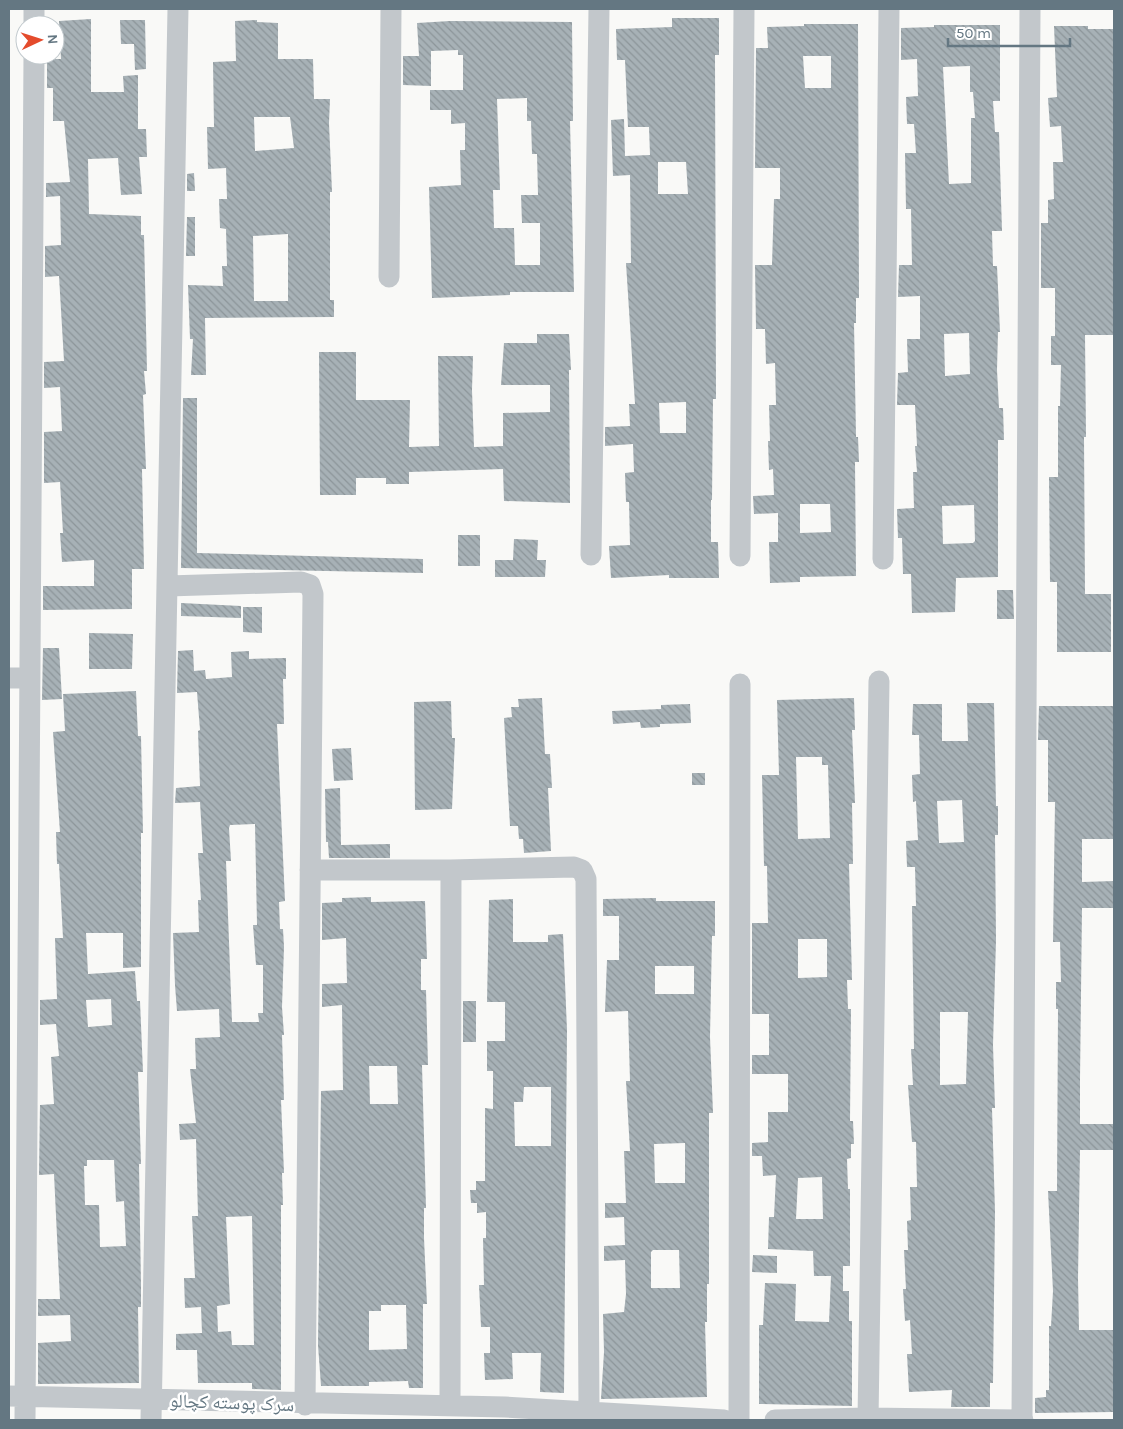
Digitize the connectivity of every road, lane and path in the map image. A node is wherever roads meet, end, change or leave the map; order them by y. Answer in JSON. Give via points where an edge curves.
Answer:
{"nodes":[{"id":1,"x":178,"y":9,"type":"edge"},
{"id":2,"x":391,"y":9,"type":"edge"},
{"id":3,"x":599,"y":9,"type":"edge"},
{"id":4,"x":744,"y":9,"type":"edge"},
{"id":5,"x":889,"y":9,"type":"edge"},
{"id":6,"x":1030,"y":9,"type":"edge"},
{"id":7,"x":34,"y":65,"type":"edge"},
{"id":8,"x":390,"y":277,"type":"dead end"},
{"id":9,"x":591,"y":554,"type":"dead end"},
{"id":10,"x":740,"y":556,"type":"dead end"},
{"id":11,"x":883,"y":559,"type":"dead end"},
{"id":12,"x":168,"y":586,"type":"junction"},
{"id":13,"x":9,"y":678,"type":"edge"},
{"id":14,"x":30,"y":678,"type":"junction"},
{"id":15,"x":879,"y":681,"type":"dead end"},
{"id":16,"x":740,"y":684,"type":"dead end"},
{"id":17,"x":310,"y":870,"type":"junction"},
{"id":18,"x":451,"y":870,"type":"junction"},
{"id":19,"x":17,"y":1397,"type":"edge"},
{"id":20,"x":305,"y":1405,"type":"junction"},
{"id":21,"x":450,"y":1406,"type":"junction"},
{"id":22,"x":151,"y":1410,"type":"edge"},
{"id":23,"x":589,"y":1411,"type":"junction"},
{"id":24,"x":347,"y":1413,"type":"edge"},
{"id":25,"x":419,"y":1413,"type":"edge"},
{"id":26,"x":505,"y":1414,"type":"edge"},
{"id":27,"x":632,"y":1417,"type":"edge"},
{"id":28,"x":868,"y":1419,"type":"edge"},
{"id":29,"x":25,"y":1420,"type":"edge"},
{"id":30,"x":724,"y":1420,"type":"edge"},
{"id":31,"x":739,"y":1420,"type":"edge"},
{"id":32,"x":775,"y":1420,"type":"edge"},
{"id":33,"x":1022,"y":1420,"type":"edge"}],
"edges":[{"from":1,"to":12,"type":"street"},
{"from":2,"to":8,"type":"street"},
{"from":3,"to":9,"type":"street"},
{"from":4,"to":10,"type":"street"},
{"from":5,"to":11,"type":"street"},
{"from":6,"to":33,"type":"street"},
{"from":7,"to":14,"type":"street"},
{"from":12,"to":17,"type":"street","via":[[301,582],[310,586],[313,594]]},
{"from":12,"to":22,"type":"street"},
{"from":13,"to":14,"type":"street"},
{"from":14,"to":19,"type":"street"},
{"from":15,"to":28,"type":"street"},
{"from":16,"to":31,"type":"street"},
{"from":17,"to":18,"type":"street"},
{"from":17,"to":20,"type":"street"},
{"from":18,"to":21,"type":"street"},
{"from":18,"to":23,"type":"street","via":[[574,867],[582,870],[586,880]]},
{"from":19,"to":22,"type":"street","name":"سرک پوسته کچالو"},
{"from":19,"to":29,"type":"street"},
{"from":20,"to":22,"type":"street","name":"سرک پوسته کچالو"},
{"from":20,"to":24,"type":"street","name":"سرک پوسته کچالو"},
{"from":21,"to":25,"type":"street","name":"سرک پوسته کچالو"},
{"from":21,"to":26,"type":"street","name":"سرک پوسته کچالو"},
{"from":23,"to":26,"type":"street","name":"سرک پوسته کچالو"},
{"from":23,"to":27,"type":"street","name":"سرک پوسته کچالو"},
{"from":24,"to":25,"type":"street","name":"سرک پوسته کچالو"},
{"from":27,"to":30,"type":"street","name":"سرک پوسته کچالو"},
{"from":28,"to":32,"type":"street"},
{"from":28,"to":33,"type":"street"}]}
